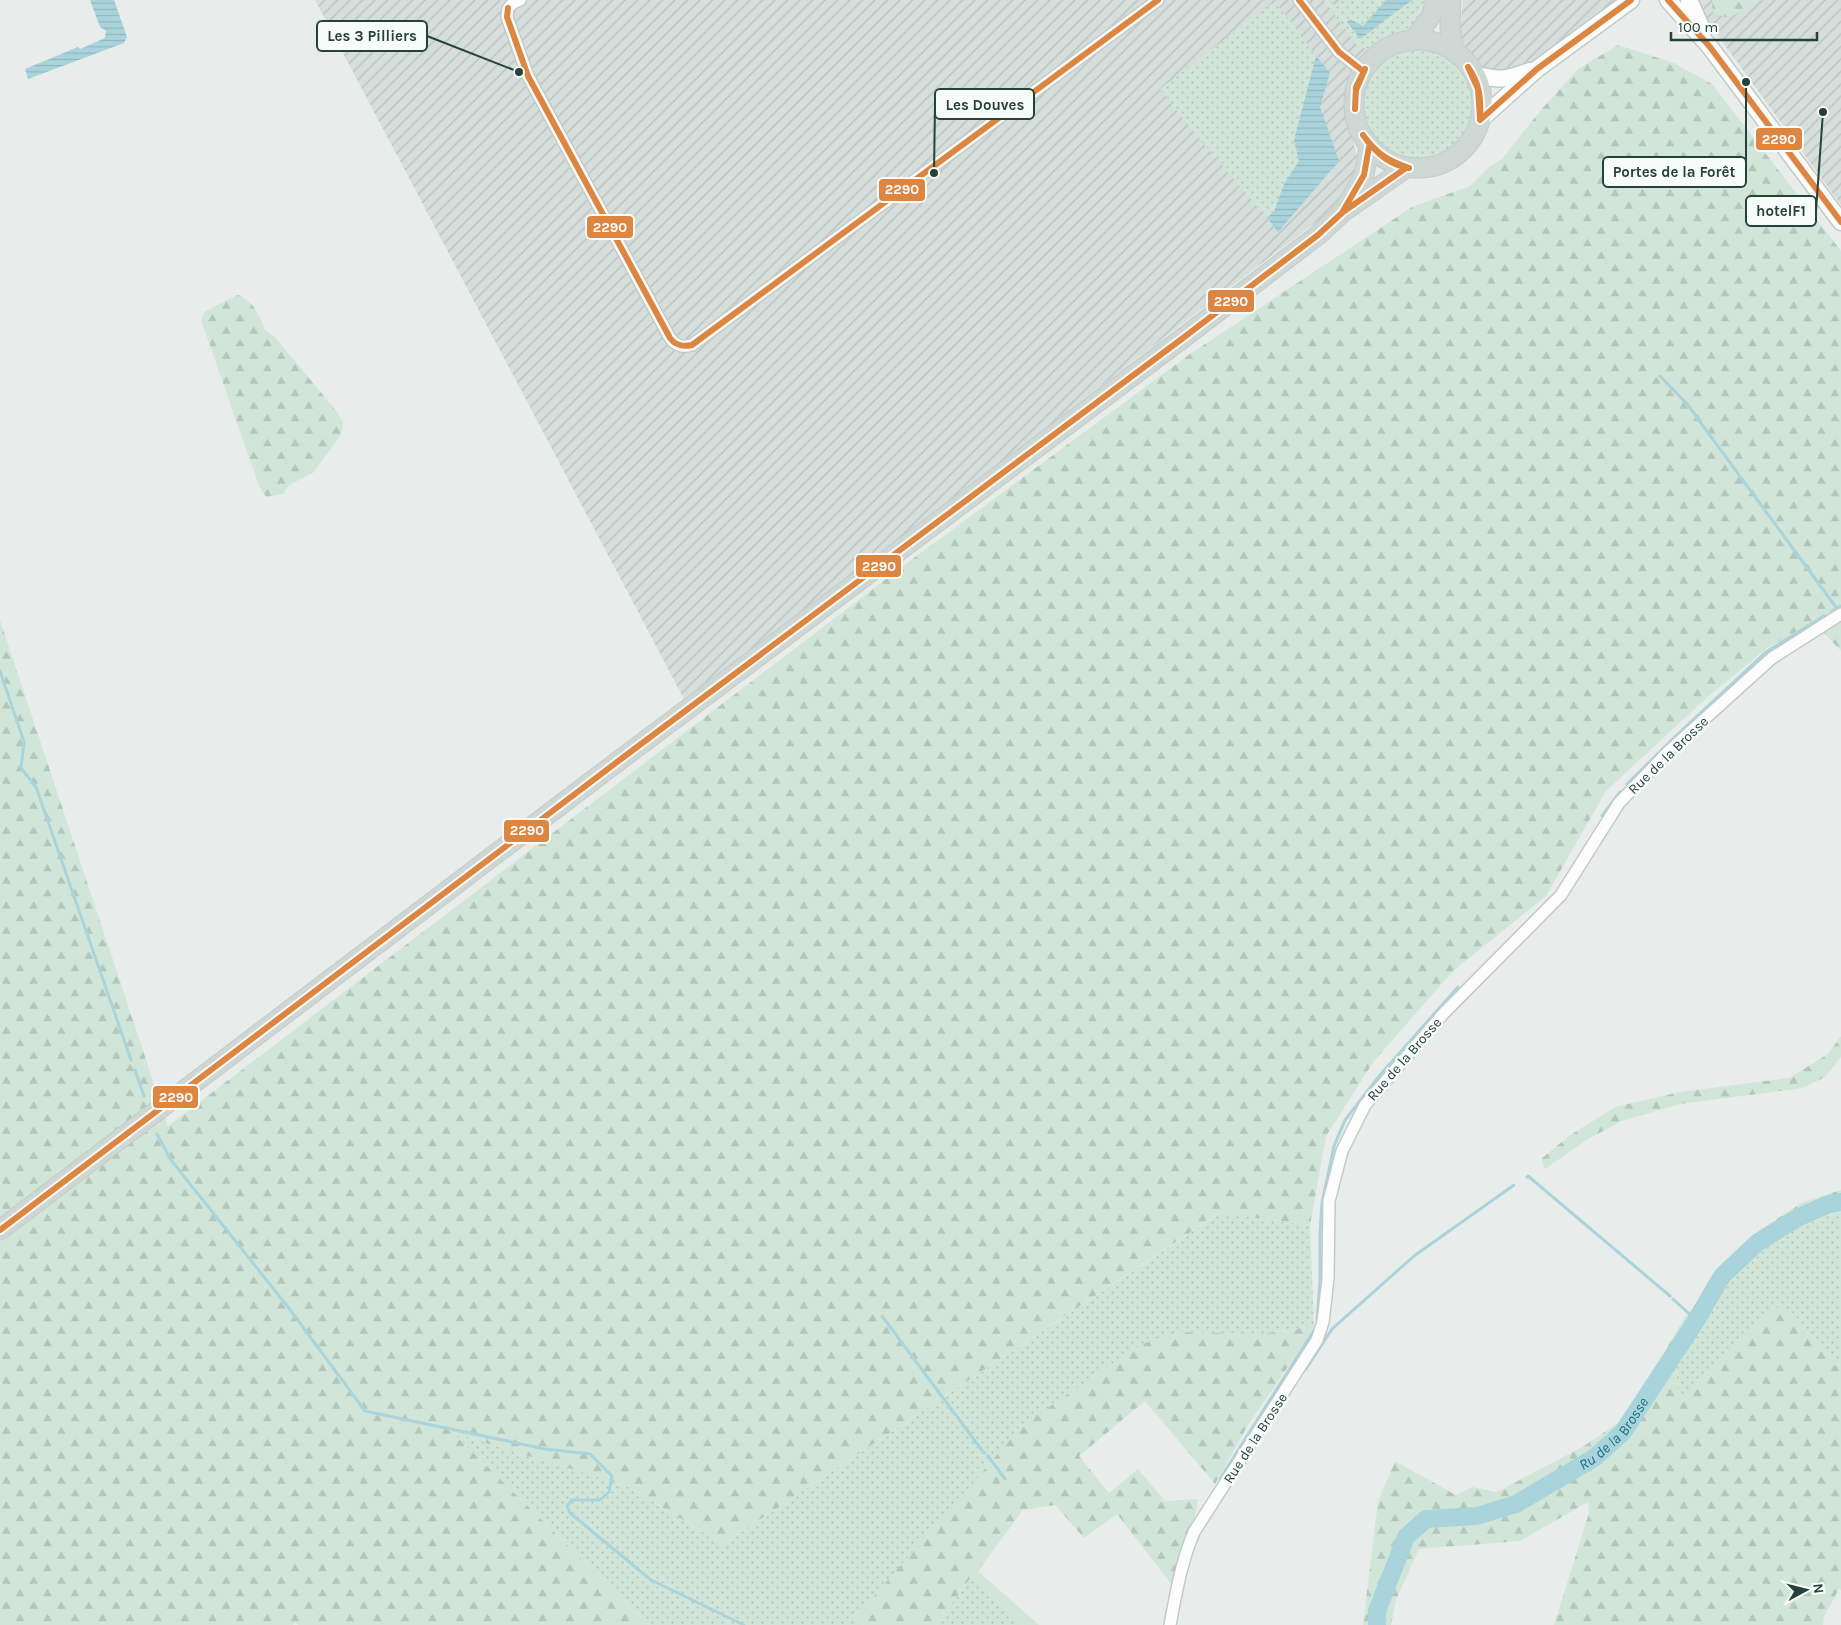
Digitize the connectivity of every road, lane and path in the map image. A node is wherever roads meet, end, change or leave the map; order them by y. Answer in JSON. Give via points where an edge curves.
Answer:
{"nodes":[{"id":1,"x":520,"y":0,"type":"edge"},
{"id":2,"x":1158,"y":0,"type":"edge"},
{"id":3,"x":1299,"y":0,"type":"edge"},
{"id":4,"x":1436,"y":0,"type":"edge"},
{"id":5,"x":1451,"y":0,"type":"edge"},
{"id":6,"x":1631,"y":0,"type":"edge"},
{"id":7,"x":1667,"y":0,"type":"edge"},
{"id":8,"x":1689,"y":0,"type":"edge"},
{"id":9,"x":505,"y":4,"type":"edge"},
{"id":10,"x":1413,"y":41,"type":"junction"},
{"id":11,"x":1710,"y":47,"type":"junction"},
{"id":12,"x":1454,"y":52,"type":"junction"},
{"id":13,"x":1536,"y":69,"type":"junction"},
{"id":14,"x":1363,"y":70,"type":"junction"},
{"id":15,"x":1474,"y":74,"type":"junction"},
{"id":16,"x":1480,"y":120,"type":"junction"},
{"id":17,"x":1369,"y":147,"type":"junction"},
{"id":18,"x":1406,"y":168,"type":"junction"},
{"id":19,"x":1343,"y":212,"type":"junction"},
{"id":20,"x":1841,"y":222,"type":"edge"},
{"id":21,"x":1841,"y":614,"type":"edge"},
{"id":22,"x":0,"y":1230,"type":"edge"},
{"id":23,"x":1170,"y":1625,"type":"edge"}],
"edges":[{"from":1,"to":9,"type":"street"},
{"from":2,"to":9,"type":"street","via":[[686,347],[675,344],[670,338],[528,76]]},
{"from":3,"to":14,"type":"street","via":[[1339,52]]},
{"from":4,"to":10,"type":"main road","via":[[1431,16]]},
{"from":5,"to":12,"type":"main road","via":[[1450,28]]},
{"from":6,"to":13,"type":"main road"},
{"from":7,"to":11,"type":"main road"},
{"from":8,"to":11,"type":"main road"},
{"from":10,"to":12,"type":"main road","via":[[1435,43]]},
{"from":10,"to":14,"type":"main road","via":[[1390,47]]},
{"from":11,"to":20,"type":"main road"},
{"from":12,"to":15,"type":"main road"},
{"from":13,"to":15,"type":"main road","via":[[1496,80]]},
{"from":13,"to":16,"type":"main road"},
{"from":14,"to":17,"type":"main road","via":[[1356,89],[1354,110],[1359,129]]},
{"from":15,"to":16,"type":"main road","via":[[1482,104]]},
{"from":16,"to":18,"type":"main road","via":[[1460,153],[1444,163]]},
{"from":17,"to":18,"type":"main road","via":[[1386,160]]},
{"from":17,"to":19,"type":"main road","via":[[1364,175]]},
{"from":18,"to":19,"type":"main road"},
{"from":19,"to":22,"type":"main road","via":[[1318,235],[1183,338]]},
{"from":21,"to":23,"type":"street","name":"Rue de la Brosse","via":[[1772,658],[1668,752],[1619,803],[1560,895],[1444,1013],[1365,1105],[1342,1151],[1329,1201],[1328,1279],[1323,1322],[1317,1340],[1194,1532],[1178,1578]]}]}
